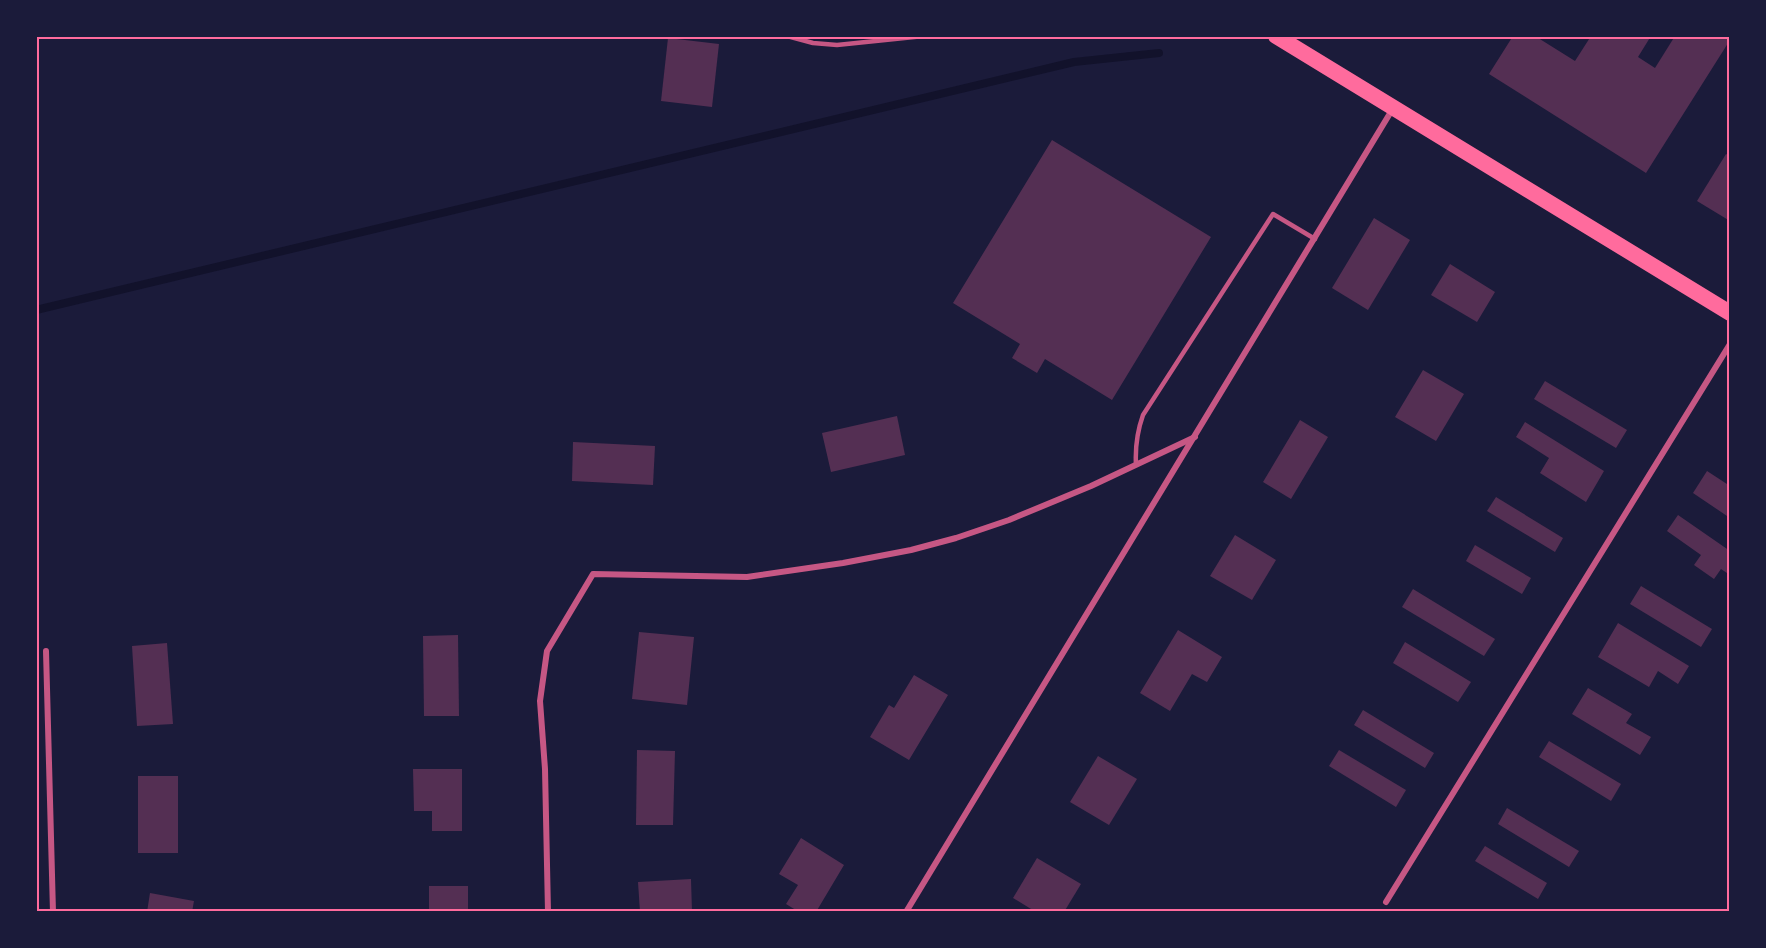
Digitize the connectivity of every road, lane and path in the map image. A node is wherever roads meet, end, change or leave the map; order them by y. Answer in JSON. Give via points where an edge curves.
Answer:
{"nodes":[{"id":1,"x":787,"y":36,"type":"edge"},
{"id":2,"x":924,"y":36,"type":"edge"},
{"id":3,"x":1276,"y":36,"type":"edge"},
{"id":4,"x":1394,"y":107,"type":"junction"},
{"id":5,"x":1315,"y":239,"type":"junction"},
{"id":6,"x":1730,"y":313,"type":"edge"},
{"id":7,"x":1730,"y":344,"type":"edge"},
{"id":8,"x":1195,"y":437,"type":"junction"},
{"id":9,"x":1136,"y":465,"type":"junction"},
{"id":10,"x":46,"y":651,"type":"dead end"},
{"id":11,"x":1386,"y":902,"type":"dead end"},
{"id":12,"x":53,"y":912,"type":"edge"},
{"id":13,"x":548,"y":912,"type":"edge"},
{"id":14,"x":906,"y":912,"type":"edge"}],
"edges":[{"from":1,"to":2,"type":"lane","via":[[837,45]]},
{"from":3,"to":4,"type":"highway"},
{"from":4,"to":5,"type":"street"},
{"from":4,"to":6,"type":"highway"},
{"from":5,"to":8,"type":"street"},
{"from":5,"to":9,"type":"lane","via":[[1273,214],[1143,416],[1135,447]]},
{"from":7,"to":11,"type":"street"},
{"from":8,"to":9,"type":"street"},
{"from":8,"to":14,"type":"street"},
{"from":9,"to":13,"type":"street","via":[[1009,520],[910,550],[747,577],[593,574],[547,651],[540,701]]},
{"from":10,"to":12,"type":"street"}]}
